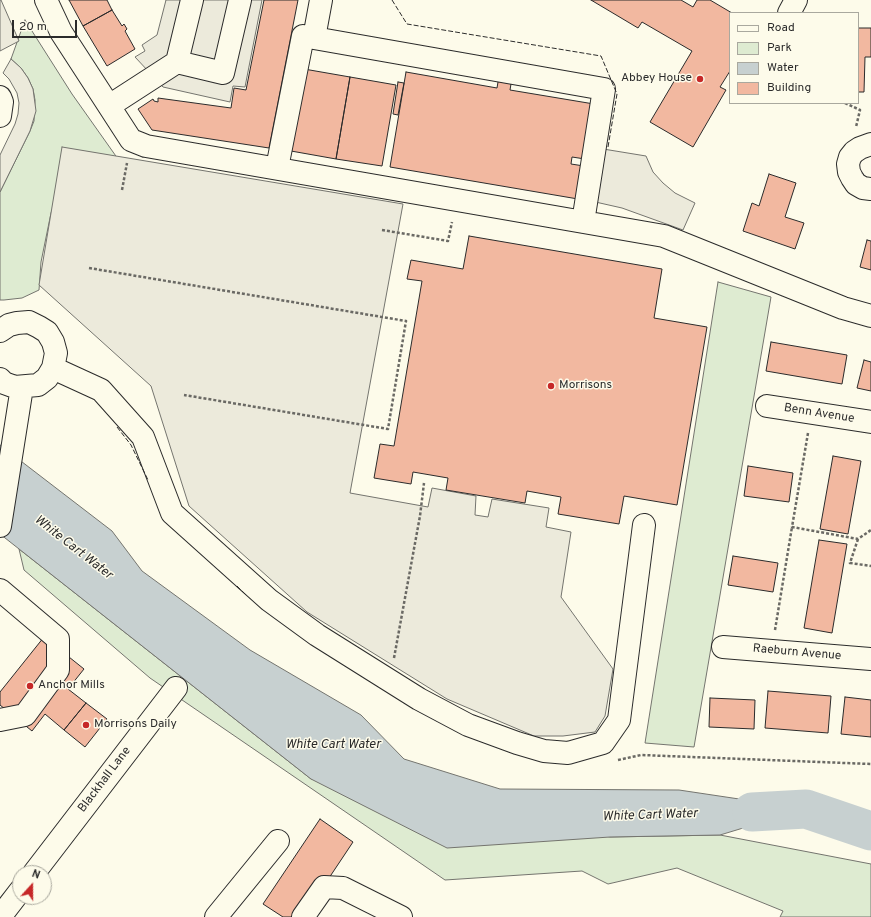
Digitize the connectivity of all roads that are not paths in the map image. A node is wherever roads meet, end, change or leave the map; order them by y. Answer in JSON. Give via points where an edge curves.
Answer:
{"nodes":[{"id":1,"x":46,"y":0,"type":"edge"},
{"id":2,"x":192,"y":0,"type":"edge"},
{"id":3,"x":240,"y":0,"type":"edge"},
{"id":4,"x":321,"y":0,"type":"edge"},
{"id":5,"x":796,"y":0,"type":"edge"},
{"id":6,"x":790,"y":12,"type":"edge"},
{"id":7,"x":314,"y":38,"type":"junction"},
{"id":8,"x":177,"y":62,"type":"junction"},
{"id":9,"x":0,"y":97,"type":"edge"},
{"id":10,"x":109,"y":106,"type":"junction"},
{"id":11,"x":0,"y":116,"type":"edge"},
{"id":12,"x":871,"y":144,"type":"edge"},
{"id":13,"x":277,"y":168,"type":"junction"},
{"id":14,"x":871,"y":189,"type":"edge"},
{"id":15,"x":583,"y":222,"type":"junction"},
{"id":16,"x":871,"y":316,"type":"edge"},
{"id":17,"x":0,"y":331,"type":"edge"},
{"id":18,"x":53,"y":368,"type":"junction"},
{"id":19,"x":0,"y":379,"type":"edge"},
{"id":20,"x":21,"y":394,"type":"junction"},
{"id":21,"x":767,"y":406,"type":"dead end"},
{"id":22,"x":871,"y":422,"type":"edge"},
{"id":23,"x":644,"y":525,"type":"dead end"},
{"id":24,"x":0,"y":526,"type":"edge"},
{"id":25,"x":0,"y":590,"type":"edge"},
{"id":26,"x":723,"y":647,"type":"dead end"},
{"id":27,"x":871,"y":658,"type":"edge"},
{"id":28,"x":176,"y":688,"type":"dead end"},
{"id":29,"x":0,"y":720,"type":"edge"},
{"id":30,"x":278,"y":841,"type":"dead end"},
{"id":31,"x":40,"y":865,"type":"edge"},
{"id":32,"x":12,"y":901,"type":"edge"},
{"id":33,"x":0,"y":917,"type":"edge"},
{"id":34,"x":216,"y":917,"type":"edge"},
{"id":35,"x":303,"y":917,"type":"edge"},
{"id":36,"x":402,"y":917,"type":"edge"}],
"edges":[{"from":1,"to":10,"type":"street","via":[[61,32]]},
{"from":2,"to":8,"type":"street"},
{"from":3,"to":8,"type":"street","via":[[223,73]]},
{"from":4,"to":7,"type":"street"},
{"from":5,"to":6,"type":"street"},
{"from":7,"to":13,"type":"street","via":[[303,36]]},
{"from":7,"to":15,"type":"street","via":[[604,89]]},
{"from":8,"to":10,"type":"street"},
{"from":9,"to":11,"type":"street"},
{"from":10,"to":13,"type":"street","via":[[131,140],[146,146]]},
{"from":12,"to":14,"type":"street","via":[[854,152],[848,164],[849,172],[856,184]]},
{"from":13,"to":15,"type":"street"},
{"from":15,"to":16,"type":"street","via":[[664,236],[843,308]]},
{"from":17,"to":18,"type":"street","via":[[9,325],[28,322],[47,332],[56,353]]},
{"from":18,"to":20,"type":"street","via":[[47,378]]},
{"from":18,"to":23,"type":"street","via":[[101,390],[143,437],[172,513],[269,600],[317,635],[390,682],[468,725],[544,751],[568,753],[603,743],[619,720]]},
{"from":19,"to":20,"type":"street","via":[[15,387]]},
{"from":20,"to":24,"type":"street"},
{"from":21,"to":22,"type":"street","name":"Benn Avenue"},
{"from":25,"to":29,"type":"street","via":[[58,639],[58,670],[25,715]]},
{"from":26,"to":27,"type":"street","name":"Raeburn Avenue"},
{"from":28,"to":31,"type":"street","name":"Blackhall Lane"},
{"from":30,"to":34,"type":"street"},
{"from":32,"to":33,"type":"street"},
{"from":35,"to":36,"type":"street","via":[[324,887],[343,888]]}]}
